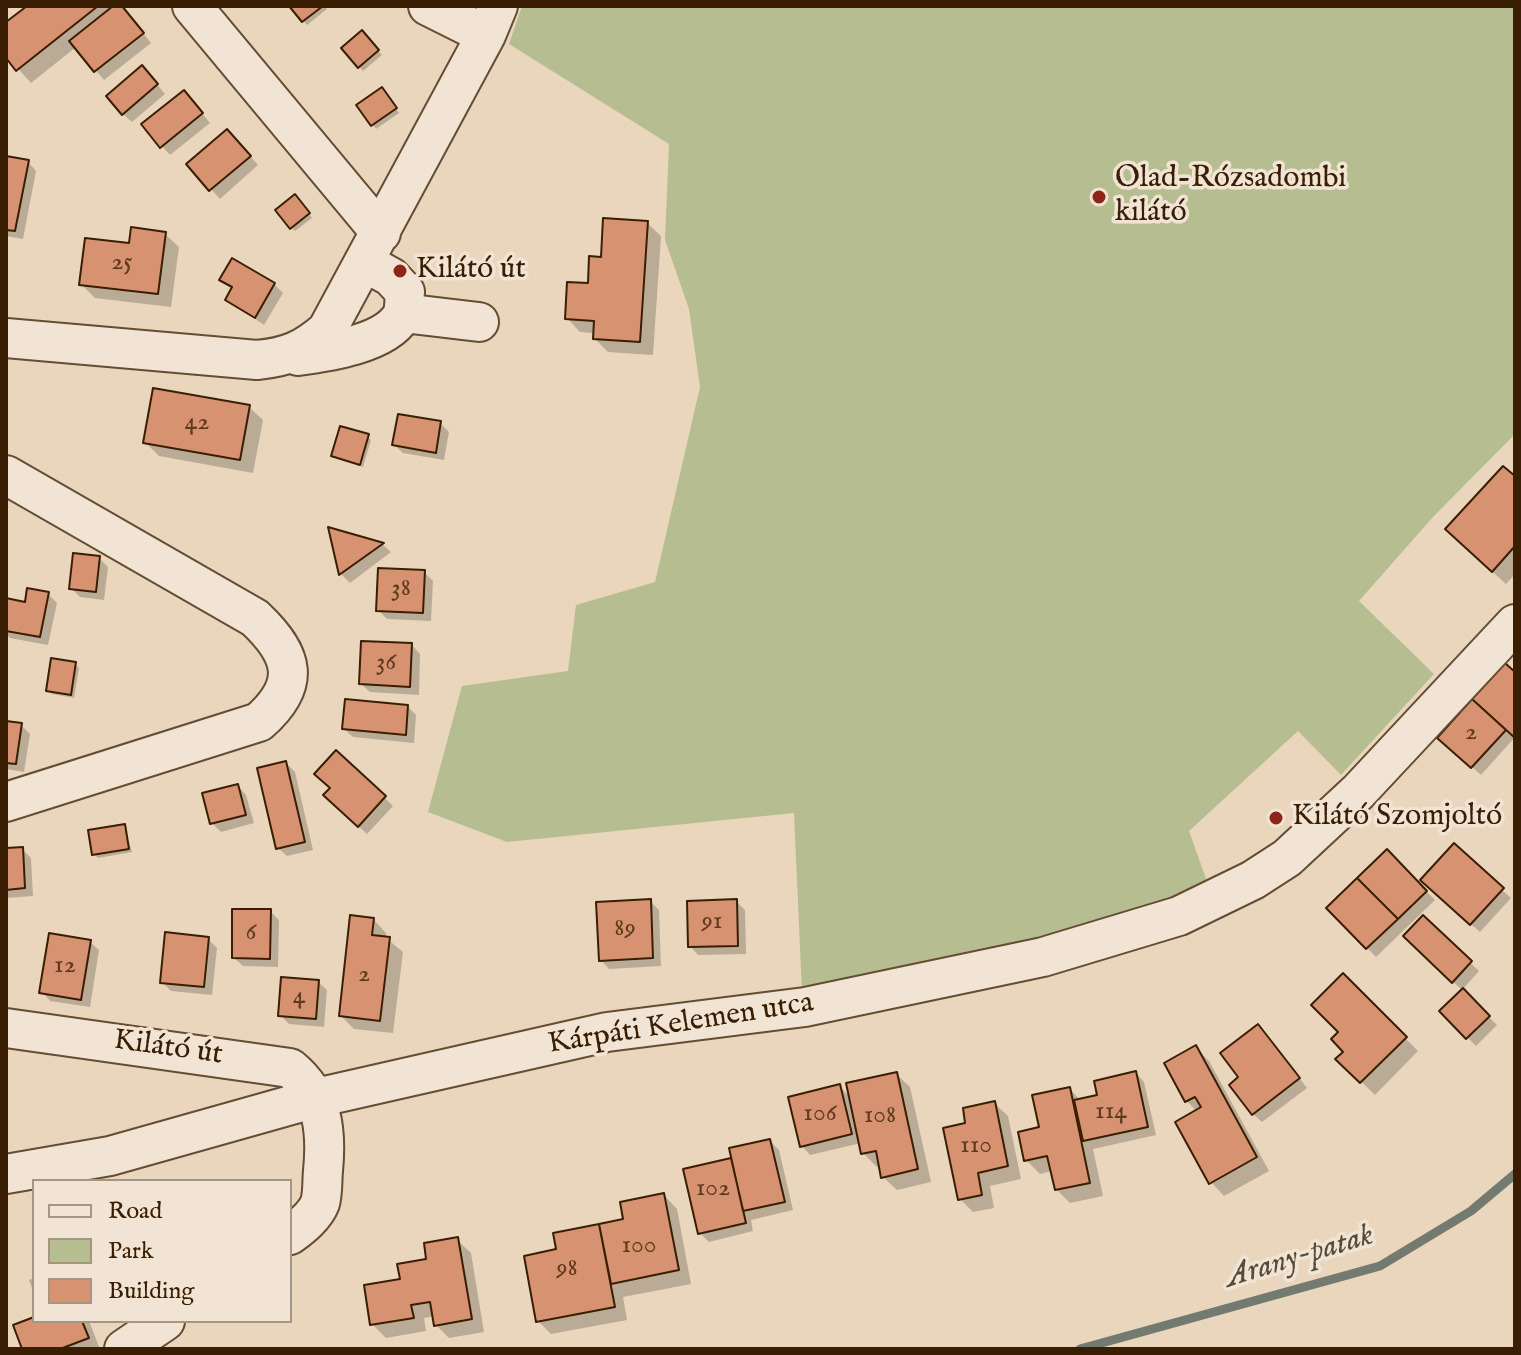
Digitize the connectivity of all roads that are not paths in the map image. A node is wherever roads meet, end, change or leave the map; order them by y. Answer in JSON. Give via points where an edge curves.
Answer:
{"nodes":[{"id":1,"x":192,"y":6,"type":"edge"},
{"id":2,"x":428,"y":6,"type":"edge"},
{"id":3,"x":492,"y":20,"type":"edge"},
{"id":4,"x":372,"y":247,"type":"junction"},
{"id":5,"x":403,"y":313,"type":"junction"},
{"id":6,"x":479,"y":322,"type":"dead end"},
{"id":7,"x":6,"y":338,"type":"edge"},
{"id":8,"x":287,"y":357,"type":"junction"},
{"id":9,"x":6,"y":475,"type":"edge"},
{"id":10,"x":1515,"y":624,"type":"edge"},
{"id":11,"x":6,"y":802,"type":"edge"},
{"id":12,"x":6,"y":1028,"type":"edge"},
{"id":13,"x":316,"y":1098,"type":"junction"},
{"id":14,"x":6,"y":1174,"type":"edge"},
{"id":15,"x":292,"y":1233,"type":"edge"},
{"id":16,"x":162,"y":1323,"type":"edge"},
{"id":17,"x":124,"y":1349,"type":"edge"}],
"edges":[{"from":1,"to":4,"type":"street"},
{"from":2,"to":3,"type":"street"},
{"from":3,"to":4,"type":"street"},
{"from":4,"to":5,"type":"street","via":[[405,292]]},
{"from":4,"to":8,"type":"street","via":[[327,330]]},
{"from":5,"to":6,"type":"street"},
{"from":5,"to":8,"type":"street","via":[[392,329],[340,350]]},
{"from":7,"to":8,"type":"street","via":[[257,360]]},
{"from":9,"to":11,"type":"street","via":[[255,618],[285,652],[289,669],[278,706],[259,722]]},
{"from":10,"to":13,"type":"street","name":"Kárpáti Kelemen utca","via":[[1330,820],[1287,858],[1179,916],[1043,957],[805,1007],[607,1032]]},
{"from":12,"to":13,"type":"street","name":"Kilátó út","via":[[290,1068]]},
{"from":13,"to":14,"type":"street","name":"Kárpáti Kelemen utca","via":[[110,1156]]},
{"from":13,"to":15,"type":"street","via":[[327,1134],[320,1203]]},
{"from":16,"to":17,"type":"street"}]}
